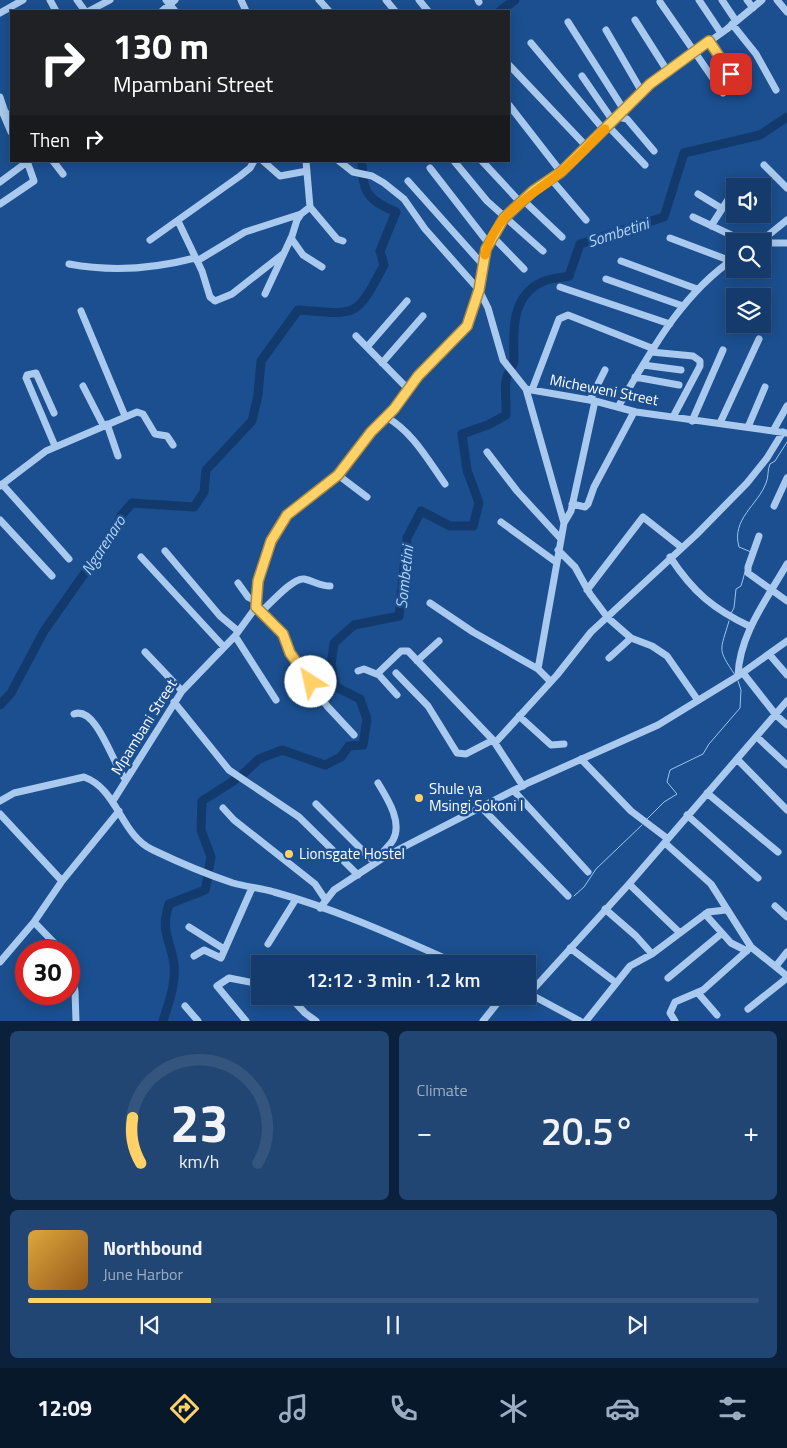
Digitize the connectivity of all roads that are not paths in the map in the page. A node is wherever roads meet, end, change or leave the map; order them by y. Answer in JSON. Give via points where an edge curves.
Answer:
{"nodes":[{"id":1,"x":23,"y":0,"type":"edge"},
{"id":2,"x":110,"y":0,"type":"edge"},
{"id":3,"x":319,"y":0,"type":"edge"},
{"id":4,"x":419,"y":0,"type":"edge"},
{"id":5,"x":699,"y":0,"type":"edge"},
{"id":6,"x":722,"y":0,"type":"edge"},
{"id":7,"x":747,"y":0,"type":"edge"},
{"id":8,"x":762,"y":0,"type":"edge"},
{"id":9,"x":777,"y":0,"type":"edge"},
{"id":10,"x":660,"y":2,"type":"dead end"},
{"id":11,"x":753,"y":8,"type":"junction"},
{"id":12,"x":91,"y":10,"type":"edge"},
{"id":13,"x":328,"y":10,"type":"edge"},
{"id":14,"x":427,"y":10,"type":"edge"},
{"id":15,"x":0,"y":12,"type":"edge"},
{"id":16,"x":787,"y":12,"type":"edge"},
{"id":17,"x":635,"y":20,"type":"dead end"},
{"id":18,"x":568,"y":22,"type":"dead end"},
{"id":19,"x":734,"y":23,"type":"junction"},
{"id":20,"x":606,"y":30,"type":"dead end"},
{"id":21,"x":721,"y":33,"type":"junction"},
{"id":22,"x":709,"y":41,"type":"junction"},
{"id":23,"x":530,"y":42,"type":"dead end"},
{"id":24,"x":695,"y":52,"type":"junction"},
{"id":25,"x":510,"y":66,"type":"edge"},
{"id":26,"x":668,"y":72,"type":"junction"},
{"id":27,"x":582,"y":76,"type":"dead end"},
{"id":28,"x":742,"y":90,"type":"dead end"},
{"id":29,"x":776,"y":90,"type":"dead end"},
{"id":30,"x":642,"y":92,"type":"junction"},
{"id":31,"x":723,"y":93,"type":"dead end"},
{"id":32,"x":0,"y":97,"type":"edge"},
{"id":33,"x":510,"y":106,"type":"edge"},
{"id":34,"x":624,"y":110,"type":"junction"},
{"id":35,"x":2,"y":112,"type":"edge"},
{"id":36,"x":611,"y":123,"type":"junction"},
{"id":37,"x":10,"y":130,"type":"edge"},
{"id":38,"x":587,"y":147,"type":"junction"},
{"id":39,"x":654,"y":151,"type":"dead end"},
{"id":40,"x":27,"y":162,"type":"edge"},
{"id":41,"x":54,"y":162,"type":"edge"},
{"id":42,"x":253,"y":162,"type":"edge"},
{"id":43,"x":264,"y":162,"type":"edge"},
{"id":44,"x":306,"y":162,"type":"edge"},
{"id":45,"x":340,"y":162,"type":"edge"},
{"id":46,"x":455,"y":162,"type":"edge"},
{"id":47,"x":483,"y":162,"type":"edge"},
{"id":48,"x":645,"y":165,"type":"dead end"},
{"id":49,"x":764,"y":165,"type":"dead end"},
{"id":50,"x":430,"y":168,"type":"dead end"},
{"id":51,"x":307,"y":172,"type":"junction"},
{"id":52,"x":561,"y":172,"type":"junction"},
{"id":53,"x":63,"y":174,"type":"dead end"},
{"id":54,"x":551,"y":179,"type":"junction"},
{"id":55,"x":408,"y":181,"type":"dead end"},
{"id":56,"x":0,"y":182,"type":"edge"},
{"id":57,"x":787,"y":188,"type":"edge"},
{"id":58,"x":698,"y":194,"type":"dead end"},
{"id":59,"x":522,"y":201,"type":"junction"},
{"id":60,"x":726,"y":201,"type":"edge"},
{"id":61,"x":0,"y":204,"type":"edge"},
{"id":62,"x":310,"y":207,"type":"junction"},
{"id":63,"x":721,"y":208,"type":"junction"},
{"id":64,"x":300,"y":214,"type":"junction"},
{"id":65,"x":692,"y":217,"type":"dead end"},
{"id":66,"x":504,"y":218,"type":"junction"},
{"id":67,"x":178,"y":220,"type":"junction"},
{"id":68,"x":586,"y":220,"type":"dead end"},
{"id":69,"x":787,"y":220,"type":"edge"},
{"id":70,"x":711,"y":226,"type":"junction"},
{"id":71,"x":726,"y":233,"type":"edge"},
{"id":72,"x":771,"y":234,"type":"edge"},
{"id":73,"x":492,"y":236,"type":"junction"},
{"id":74,"x":562,"y":237,"type":"dead end"},
{"id":75,"x":291,"y":238,"type":"junction"},
{"id":76,"x":670,"y":238,"type":"dead end"},
{"id":77,"x":150,"y":240,"type":"dead end"},
{"id":78,"x":343,"y":241,"type":"dead end"},
{"id":79,"x":771,"y":242,"type":"edge"},
{"id":80,"x":787,"y":243,"type":"edge"},
{"id":81,"x":489,"y":244,"type":"junction"},
{"id":82,"x":543,"y":251,"type":"dead end"},
{"id":83,"x":283,"y":254,"type":"junction"},
{"id":84,"x":726,"y":258,"type":"edge"},
{"id":85,"x":196,"y":259,"type":"junction"},
{"id":86,"x":622,"y":261,"type":"dead end"},
{"id":87,"x":69,"y":264,"type":"dead end"},
{"id":88,"x":482,"y":265,"type":"junction"},
{"id":89,"x":726,"y":266,"type":"edge"},
{"id":90,"x":322,"y":267,"type":"dead end"},
{"id":91,"x":524,"y":269,"type":"dead end"},
{"id":92,"x":606,"y":279,"type":"dead end"},
{"id":93,"x":560,"y":287,"type":"dead end"},
{"id":94,"x":697,"y":289,"type":"junction"},
{"id":95,"x":479,"y":290,"type":"junction"},
{"id":96,"x":265,"y":294,"type":"dead end"},
{"id":97,"x":407,"y":301,"type":"dead end"},
{"id":98,"x":683,"y":306,"type":"junction"},
{"id":99,"x":81,"y":311,"type":"dead end"},
{"id":100,"x":423,"y":316,"type":"dead end"},
{"id":101,"x":670,"y":324,"type":"junction"},
{"id":102,"x":356,"y":336,"type":"dead end"},
{"id":103,"x":759,"y":339,"type":"dead end"},
{"id":104,"x":367,"y":347,"type":"junction"},
{"id":105,"x":653,"y":350,"type":"junction"},
{"id":106,"x":723,"y":350,"type":"dead end"},
{"id":107,"x":382,"y":363,"type":"junction"},
{"id":108,"x":643,"y":365,"type":"junction"},
{"id":109,"x":605,"y":370,"type":"dead end"},
{"id":110,"x":681,"y":370,"type":"dead end"},
{"id":111,"x":636,"y":378,"type":"junction"},
{"id":112,"x":679,"y":385,"type":"dead end"},
{"id":113,"x":83,"y":386,"type":"dead end"},
{"id":114,"x":765,"y":387,"type":"dead end"},
{"id":115,"x":408,"y":389,"type":"junction"},
{"id":116,"x":529,"y":389,"type":"junction"},
{"id":117,"x":592,"y":400,"type":"junction"},
{"id":118,"x":787,"y":406,"type":"edge"},
{"id":119,"x":618,"y":407,"type":"junction"},
{"id":120,"x":634,"y":412,"type":"junction"},
{"id":121,"x":54,"y":413,"type":"dead end"},
{"id":122,"x":125,"y":416,"type":"junction"},
{"id":123,"x":386,"y":417,"type":"junction"},
{"id":124,"x":673,"y":417,"type":"junction"},
{"id":125,"x":692,"y":421,"type":"junction"},
{"id":126,"x":720,"y":424,"type":"junction"},
{"id":127,"x":105,"y":425,"type":"junction"},
{"id":128,"x":748,"y":427,"type":"junction"},
{"id":129,"x":773,"y":431,"type":"junction"},
{"id":130,"x":785,"y":432,"type":"edge"},
{"id":131,"x":174,"y":445,"type":"dead end"},
{"id":132,"x":55,"y":446,"type":"junction"},
{"id":133,"x":487,"y":452,"type":"dead end"},
{"id":134,"x":118,"y":456,"type":"dead end"},
{"id":135,"x":338,"y":475,"type":"junction"},
{"id":136,"x":787,"y":478,"type":"edge"},
{"id":137,"x":445,"y":484,"type":"dead end"},
{"id":138,"x":1,"y":485,"type":"edge"},
{"id":139,"x":367,"y":497,"type":"dead end"},
{"id":140,"x":572,"y":504,"type":"junction"},
{"id":141,"x":774,"y":506,"type":"dead end"},
{"id":142,"x":0,"y":520,"type":"edge"},
{"id":143,"x":501,"y":522,"type":"dead end"},
{"id":144,"x":564,"y":523,"type":"junction"},
{"id":145,"x":759,"y":536,"type":"dead end"},
{"id":146,"x":561,"y":539,"type":"junction"},
{"id":147,"x":681,"y":547,"type":"junction"},
{"id":148,"x":558,"y":550,"type":"junction"},
{"id":149,"x":165,"y":551,"type":"dead end"},
{"id":150,"x":141,"y":557,"type":"dead end"},
{"id":151,"x":670,"y":557,"type":"junction"},
{"id":152,"x":69,"y":558,"type":"dead end"},
{"id":153,"x":556,"y":562,"type":"junction"},
{"id":154,"x":787,"y":564,"type":"edge"},
{"id":155,"x":52,"y":576,"type":"dead end"},
{"id":156,"x":238,"y":583,"type":"dead end"},
{"id":157,"x":330,"y":586,"type":"dead end"},
{"id":158,"x":587,"y":590,"type":"junction"},
{"id":159,"x":772,"y":590,"type":"junction"},
{"id":160,"x":787,"y":601,"type":"edge"},
{"id":161,"x":430,"y":603,"type":"dead end"},
{"id":162,"x":258,"y":607,"type":"junction"},
{"id":163,"x":608,"y":618,"type":"junction"},
{"id":164,"x":751,"y":627,"type":"junction"},
{"id":165,"x":236,"y":634,"type":"junction"},
{"id":166,"x":631,"y":638,"type":"junction"},
{"id":167,"x":438,"y":641,"type":"dead end"},
{"id":168,"x":787,"y":641,"type":"edge"},
{"id":169,"x":224,"y":647,"type":"junction"},
{"id":170,"x":145,"y":652,"type":"dead end"},
{"id":171,"x":770,"y":652,"type":"junction"},
{"id":172,"x":609,"y":658,"type":"dead end"},
{"id":173,"x":417,"y":661,"type":"junction"},
{"id":174,"x":538,"y":669,"type":"junction"},
{"id":175,"x":358,"y":671,"type":"dead end"},
{"id":176,"x":396,"y":672,"type":"dead end"},
{"id":177,"x":377,"y":674,"type":"junction"},
{"id":178,"x":787,"y":675,"type":"edge"},
{"id":179,"x":738,"y":676,"type":"junction"},
{"id":180,"x":550,"y":681,"type":"junction"},
{"id":181,"x":182,"y":690,"type":"junction"},
{"id":182,"x":397,"y":695,"type":"dead end"},
{"id":183,"x":697,"y":699,"type":"junction"},
{"id":184,"x":276,"y":700,"type":"dead end"},
{"id":185,"x":787,"y":701,"type":"edge"},
{"id":186,"x":174,"y":702,"type":"junction"},
{"id":187,"x":74,"y":714,"type":"dead end"},
{"id":188,"x":776,"y":715,"type":"junction"},
{"id":189,"x":519,"y":716,"type":"junction"},
{"id":190,"x":787,"y":725,"type":"edge"},
{"id":191,"x":354,"y":735,"type":"dead end"},
{"id":192,"x":757,"y":737,"type":"junction"},
{"id":193,"x":494,"y":742,"type":"junction"},
{"id":194,"x":564,"y":744,"type":"dead end"},
{"id":195,"x":581,"y":759,"type":"junction"},
{"id":196,"x":737,"y":759,"type":"junction"},
{"id":197,"x":787,"y":765,"type":"edge"},
{"id":198,"x":126,"y":780,"type":"junction"},
{"id":199,"x":378,"y":783,"type":"dead end"},
{"id":200,"x":526,"y":784,"type":"junction"},
{"id":201,"x":514,"y":791,"type":"junction"},
{"id":202,"x":707,"y":793,"type":"junction"},
{"id":203,"x":0,"y":801,"type":"edge"},
{"id":204,"x":113,"y":801,"type":"junction"},
{"id":205,"x":316,"y":804,"type":"dead end"},
{"id":206,"x":481,"y":807,"type":"junction"},
{"id":207,"x":223,"y":808,"type":"dead end"},
{"id":208,"x":787,"y":810,"type":"edge"},
{"id":209,"x":119,"y":811,"type":"junction"},
{"id":210,"x":0,"y":814,"type":"edge"},
{"id":211,"x":687,"y":815,"type":"junction"},
{"id":212,"x":667,"y":841,"type":"junction"},
{"id":213,"x":778,"y":852,"type":"dead end"},
{"id":214,"x":377,"y":861,"type":"junction"},
{"id":215,"x":588,"y":872,"type":"dead end"},
{"id":216,"x":358,"y":874,"type":"junction"},
{"id":217,"x":758,"y":878,"type":"dead end"},
{"id":218,"x":62,"y":881,"type":"junction"},
{"id":219,"x":629,"y":884,"type":"junction"},
{"id":220,"x":252,"y":888,"type":"junction"},
{"id":221,"x":568,"y":896,"type":"dead end"},
{"id":222,"x":296,"y":899,"type":"junction"},
{"id":223,"x":325,"y":899,"type":"junction"},
{"id":224,"x":775,"y":906,"type":"dead end"},
{"id":225,"x":320,"y":908,"type":"junction"},
{"id":226,"x":605,"y":909,"type":"junction"},
{"id":227,"x":726,"y":910,"type":"junction"},
{"id":228,"x":705,"y":914,"type":"junction"},
{"id":229,"x":787,"y":918,"type":"edge"},
{"id":230,"x":34,"y":922,"type":"junction"},
{"id":231,"x":189,"y":927,"type":"dead end"},
{"id":232,"x":680,"y":933,"type":"junction"},
{"id":233,"x":722,"y":933,"type":"junction"},
{"id":234,"x":51,"y":940,"type":"edge"},
{"id":235,"x":268,"y":944,"type":"dead end"},
{"id":236,"x":570,"y":948,"type":"junction"},
{"id":237,"x":224,"y":949,"type":"junction"},
{"id":238,"x":749,"y":949,"type":"junction"},
{"id":239,"x":787,"y":952,"type":"edge"},
{"id":240,"x":652,"y":954,"type":"junction"},
{"id":241,"x":436,"y":955,"type":"edge"},
{"id":242,"x":194,"y":956,"type":"dead end"},
{"id":243,"x":0,"y":962,"type":"edge"},
{"id":244,"x":776,"y":966,"type":"junction"},
{"id":245,"x":787,"y":977,"type":"edge"},
{"id":246,"x":668,"y":978,"type":"dead end"},
{"id":247,"x":251,"y":982,"type":"edge"},
{"id":248,"x":615,"y":982,"type":"junction"},
{"id":249,"x":536,"y":984,"type":"edge"},
{"id":250,"x":698,"y":993,"type":"junction"},
{"id":251,"x":536,"y":997,"type":"edge"},
{"id":252,"x":75,"y":1005,"type":"edge"},
{"id":253,"x":297,"y":1005,"type":"edge"},
{"id":254,"x":496,"y":1005,"type":"edge"},
{"id":255,"x":185,"y":1006,"type":"dead end"},
{"id":256,"x":748,"y":1009,"type":"dead end"},
{"id":257,"x":717,"y":1015,"type":"dead end"},
{"id":258,"x":76,"y":1020,"type":"edge"},
{"id":259,"x":198,"y":1020,"type":"edge"},
{"id":260,"x":246,"y":1020,"type":"edge"},
{"id":261,"x":316,"y":1020,"type":"edge"},
{"id":262,"x":484,"y":1020,"type":"edge"},
{"id":263,"x":580,"y":1020,"type":"edge"},
{"id":264,"x":586,"y":1020,"type":"edge"},
{"id":265,"x":675,"y":1020,"type":"edge"}],
"edges":[{"from":1,"to":15,"type":"street"},
{"from":2,"to":12,"type":"street"},
{"from":3,"to":13,"type":"street"},
{"from":4,"to":14,"type":"street"},
{"from":5,"to":21,"type":"street"},
{"from":6,"to":19,"type":"street"},
{"from":7,"to":11,"type":"street"},
{"from":8,"to":11,"type":"street","name":"Mpambani Street"},
{"from":9,"to":16,"type":"street"},
{"from":10,"to":24,"type":"street"},
{"from":11,"to":19,"type":"street","name":"Mpambani Street"},
{"from":17,"to":26,"type":"street"},
{"from":18,"to":34,"type":"street"},
{"from":19,"to":21,"type":"street","name":"Mpambani Street"},
{"from":19,"to":29,"type":"street"},
{"from":20,"to":30,"type":"street"},
{"from":21,"to":22,"type":"street","name":"Mpambani Street"},
{"from":22,"to":24,"type":"street","name":"Mpambani Street"},
{"from":22,"to":28,"type":"street"},
{"from":23,"to":36,"type":"street"},
{"from":24,"to":26,"type":"street","name":"Mpambani Street"},
{"from":24,"to":31,"type":"street"},
{"from":25,"to":38,"type":"street"},
{"from":26,"to":30,"type":"street","name":"Mpambani Street"},
{"from":27,"to":36,"type":"street"},
{"from":30,"to":34,"type":"street","name":"Mpambani Street"},
{"from":32,"to":35,"type":"street"},
{"from":33,"to":52,"type":"street"},
{"from":34,"to":36,"type":"street","name":"Mpambani Street"},
{"from":35,"to":37,"type":"street"},
{"from":36,"to":38,"type":"street","name":"Mpambani Street"},
{"from":36,"to":39,"type":"street","via":[[627,119]]},
{"from":36,"to":48,"type":"street"},
{"from":38,"to":52,"type":"street","name":"Mpambani Street"},
{"from":40,"to":56,"type":"street"},
{"from":40,"to":61,"type":"street","via":[[34,181]]},
{"from":41,"to":53,"type":"street"},
{"from":42,"to":67,"type":"street","via":[[240,176]]},
{"from":43,"to":51,"type":"street","via":[[280,176]]},
{"from":44,"to":51,"type":"street"},
{"from":45,"to":95,"type":"street","via":[[354,172],[372,176],[394,188]]},
{"from":46,"to":66,"type":"street"},
{"from":47,"to":59,"type":"street"},
{"from":49,"to":57,"type":"street"},
{"from":50,"to":81,"type":"street"},
{"from":51,"to":62,"type":"street"},
{"from":52,"to":54,"type":"street","name":"Mpambani Street"},
{"from":54,"to":59,"type":"street","name":"Mpambani Street"},
{"from":54,"to":68,"type":"street"},
{"from":55,"to":88,"type":"street"},
{"from":58,"to":63,"type":"street"},
{"from":59,"to":66,"type":"street","name":"Mpambani Street"},
{"from":59,"to":74,"type":"street"},
{"from":60,"to":63,"type":"street"},
{"from":62,"to":64,"type":"street"},
{"from":62,"to":78,"type":"street","via":[[337,239]]},
{"from":63,"to":70,"type":"street"},
{"from":64,"to":75,"type":"street"},
{"from":64,"to":85,"type":"street","via":[[246,232]]},
{"from":65,"to":70,"type":"street"},
{"from":66,"to":73,"type":"street","name":"Mpambani Street"},
{"from":66,"to":82,"type":"street"},
{"from":67,"to":77,"type":"street"},
{"from":67,"to":85,"type":"street"},
{"from":69,"to":72,"type":"street"},
{"from":70,"to":71,"type":"street"},
{"from":73,"to":81,"type":"street","name":"Mpambani Street"},
{"from":73,"to":91,"type":"street"},
{"from":75,"to":83,"type":"street"},
{"from":75,"to":90,"type":"street","via":[[303,254]]},
{"from":76,"to":84,"type":"street"},
{"from":79,"to":80,"type":"street"},
{"from":81,"to":88,"type":"street","name":"Mpambani Street"},
{"from":83,"to":85,"type":"street","via":[[232,294],[215,301],[210,297]]},
{"from":83,"to":96,"type":"street"},
{"from":85,"to":87,"type":"street","via":[[126,269]]},
{"from":86,"to":94,"type":"street"},
{"from":88,"to":95,"type":"street","name":"Mpambani Street"},
{"from":89,"to":94,"type":"street"},
{"from":92,"to":98,"type":"street"},
{"from":93,"to":101,"type":"street"},
{"from":94,"to":98,"type":"street"},
{"from":95,"to":115,"type":"street","name":"Mpambani Street","via":[[467,326]]},
{"from":95,"to":116,"type":"street","name":"Micheweni Street","via":[[488,308],[503,360]]},
{"from":97,"to":104,"type":"street"},
{"from":98,"to":101,"type":"street"},
{"from":99,"to":122,"type":"street"},
{"from":100,"to":107,"type":"street"},
{"from":101,"to":105,"type":"street"},
{"from":102,"to":104,"type":"street"},
{"from":103,"to":126,"type":"street"},
{"from":104,"to":107,"type":"street"},
{"from":105,"to":108,"type":"street"},
{"from":105,"to":116,"type":"street","via":[[568,314],[563,315]]},
{"from":105,"to":124,"type":"street","via":[[693,356],[700,361]]},
{"from":106,"to":125,"type":"street"},
{"from":107,"to":115,"type":"street"},
{"from":108,"to":110,"type":"street"},
{"from":108,"to":111,"type":"street"},
{"from":109,"to":117,"type":"street"},
{"from":111,"to":112,"type":"street"},
{"from":111,"to":119,"type":"street"},
{"from":113,"to":127,"type":"street"},
{"from":114,"to":128,"type":"street"},
{"from":115,"to":123,"type":"street","name":"Mpambani Street"},
{"from":116,"to":117,"type":"street","name":"Micheweni Street"},
{"from":116,"to":144,"type":"street"},
{"from":117,"to":119,"type":"street","name":"Micheweni Street"},
{"from":117,"to":140,"type":"street"},
{"from":118,"to":129,"type":"street"},
{"from":119,"to":120,"type":"street","name":"Micheweni Street"},
{"from":120,"to":124,"type":"street","name":"Micheweni Street"},
{"from":120,"to":140,"type":"street","via":[[588,504],[585,507]]},
{"from":121,"to":132,"type":"street","via":[[36,373],[27,375]]},
{"from":122,"to":127,"type":"street"},
{"from":122,"to":131,"type":"street","via":[[140,412],[156,434],[167,436]]},
{"from":123,"to":135,"type":"street","name":"Mpambani Street"},
{"from":123,"to":137,"type":"street","via":[[411,438]]},
{"from":124,"to":125,"type":"street","name":"Micheweni Street"},
{"from":125,"to":126,"type":"street","name":"Micheweni Street"},
{"from":126,"to":128,"type":"street","name":"Micheweni Street"},
{"from":127,"to":132,"type":"street"},
{"from":127,"to":134,"type":"street"},
{"from":128,"to":129,"type":"street","name":"Micheweni Street"},
{"from":129,"to":130,"type":"street","name":"Micheweni Street"},
{"from":130,"to":147,"type":"street","via":[[747,483]]},
{"from":132,"to":138,"type":"street"},
{"from":133,"to":146,"type":"street"},
{"from":135,"to":139,"type":"street"},
{"from":135,"to":162,"type":"street","name":"Mpambani Street","via":[[287,515],[280,525],[258,581]]},
{"from":136,"to":141,"type":"street"},
{"from":138,"to":152,"type":"street"},
{"from":140,"to":144,"type":"street"},
{"from":142,"to":155,"type":"street"},
{"from":143,"to":153,"type":"street"},
{"from":144,"to":146,"type":"street"},
{"from":145,"to":159,"type":"street","via":[[748,572]]},
{"from":146,"to":148,"type":"street"},
{"from":147,"to":151,"type":"street"},
{"from":147,"to":158,"type":"street","via":[[643,517]]},
{"from":148,"to":153,"type":"street"},
{"from":148,"to":158,"type":"street","via":[[578,571]]},
{"from":149,"to":165,"type":"street"},
{"from":150,"to":169,"type":"street"},
{"from":151,"to":163,"type":"street"},
{"from":151,"to":164,"type":"street","via":[[681,575],[705,601]]},
{"from":153,"to":174,"type":"street"},
{"from":154,"to":159,"type":"street"},
{"from":156,"to":162,"type":"street"},
{"from":157,"to":162,"type":"street","via":[[302,578]]},
{"from":158,"to":163,"type":"street"},
{"from":159,"to":160,"type":"street"},
{"from":159,"to":164,"type":"street"},
{"from":161,"to":174,"type":"street"},
{"from":162,"to":165,"type":"street","name":"Mpambani Street"},
{"from":162,"to":191,"type":"street","via":[[283,634],[290,653],[333,713]]},
{"from":163,"to":166,"type":"street"},
{"from":163,"to":180,"type":"street","via":[[591,632]]},
{"from":164,"to":179,"type":"street","via":[[740,654]]},
{"from":165,"to":169,"type":"street","name":"Mpambani Street"},
{"from":165,"to":184,"type":"street"},
{"from":166,"to":172,"type":"street"},
{"from":166,"to":183,"type":"street","via":[[667,656]]},
{"from":167,"to":173,"type":"street"},
{"from":168,"to":171,"type":"street"},
{"from":169,"to":181,"type":"street","name":"Mpambani Street"},
{"from":170,"to":181,"type":"street"},
{"from":171,"to":178,"type":"street"},
{"from":171,"to":179,"type":"street"},
{"from":173,"to":177,"type":"street","via":[[404,650]]},
{"from":173,"to":193,"type":"street"},
{"from":174,"to":180,"type":"street"},
{"from":175,"to":177,"type":"street","via":[[362,669]]},
{"from":176,"to":193,"type":"street","via":[[428,706],[457,754],[466,754]]},
{"from":177,"to":182,"type":"street"},
{"from":179,"to":183,"type":"street"},
{"from":179,"to":188,"type":"street"},
{"from":180,"to":189,"type":"street"},
{"from":181,"to":186,"type":"street","name":"Mpambani Street"},
{"from":183,"to":195,"type":"street","via":[[658,725]]},
{"from":185,"to":188,"type":"street"},
{"from":186,"to":198,"type":"street","name":"Mpambani Street"},
{"from":186,"to":216,"type":"street","via":[[229,770],[299,817]]},
{"from":187,"to":198,"type":"street","via":[[82,713],[89,718],[105,738]]},
{"from":188,"to":190,"type":"street"},
{"from":188,"to":192,"type":"street"},
{"from":189,"to":193,"type":"street"},
{"from":189,"to":194,"type":"street","via":[[551,745]]},
{"from":192,"to":196,"type":"street"},
{"from":192,"to":197,"type":"street"},
{"from":193,"to":200,"type":"street"},
{"from":195,"to":200,"type":"street"},
{"from":195,"to":212,"type":"street","via":[[631,811]]},
{"from":196,"to":202,"type":"street"},
{"from":196,"to":208,"type":"street"},
{"from":198,"to":204,"type":"street","name":"Mpambani Street"},
{"from":199,"to":214,"type":"street","via":[[397,828]]},
{"from":200,"to":201,"type":"street"},
{"from":201,"to":206,"type":"street"},
{"from":201,"to":215,"type":"street"},
{"from":202,"to":211,"type":"street"},
{"from":202,"to":213,"type":"street"},
{"from":203,"to":204,"type":"street","via":[[14,793],[84,777]]},
{"from":204,"to":209,"type":"street"},
{"from":205,"to":214,"type":"street"},
{"from":206,"to":214,"type":"street"},
{"from":206,"to":221,"type":"street"},
{"from":207,"to":223,"type":"street","via":[[315,884]]},
{"from":209,"to":218,"type":"street"},
{"from":209,"to":220,"type":"street","via":[[139,840],[148,847]]},
{"from":210,"to":218,"type":"street"},
{"from":211,"to":212,"type":"street"},
{"from":211,"to":217,"type":"street"},
{"from":212,"to":219,"type":"street"},
{"from":212,"to":227,"type":"street","via":[[707,880]]},
{"from":214,"to":216,"type":"street"},
{"from":216,"to":223,"type":"street"},
{"from":218,"to":230,"type":"street"},
{"from":219,"to":226,"type":"street"},
{"from":219,"to":232,"type":"street"},
{"from":220,"to":222,"type":"street"},
{"from":220,"to":237,"type":"street"},
{"from":222,"to":225,"type":"street"},
{"from":222,"to":235,"type":"street"},
{"from":223,"to":225,"type":"street"},
{"from":224,"to":229,"type":"street"},
{"from":225,"to":241,"type":"street"},
{"from":226,"to":236,"type":"street"},
{"from":226,"to":240,"type":"street"},
{"from":227,"to":228,"type":"street"},
{"from":227,"to":238,"type":"street"},
{"from":228,"to":232,"type":"street"},
{"from":228,"to":233,"type":"street"},
{"from":230,"to":234,"type":"street"},
{"from":230,"to":243,"type":"street"},
{"from":231,"to":237,"type":"street"},
{"from":232,"to":240,"type":"street"},
{"from":233,"to":238,"type":"street","via":[[734,945]]},
{"from":233,"to":246,"type":"street"},
{"from":236,"to":248,"type":"street"},
{"from":236,"to":249,"type":"street"},
{"from":237,"to":242,"type":"street","via":[[221,958],[204,950]]},
{"from":238,"to":244,"type":"street"},
{"from":238,"to":250,"type":"street"},
{"from":239,"to":244,"type":"street"},
{"from":240,"to":248,"type":"street","via":[[630,966]]},
{"from":244,"to":245,"type":"street"},
{"from":245,"to":256,"type":"street"},
{"from":247,"to":260,"type":"street","via":[[229,978],[217,986]]},
{"from":248,"to":264,"type":"street"},
{"from":250,"to":257,"type":"street"},
{"from":250,"to":265,"type":"street","via":[[672,1005],[670,1012]]},
{"from":251,"to":263,"type":"street"},
{"from":252,"to":258,"type":"street"},
{"from":253,"to":261,"type":"street"},
{"from":254,"to":262,"type":"street"},
{"from":255,"to":259,"type":"street"}]}
